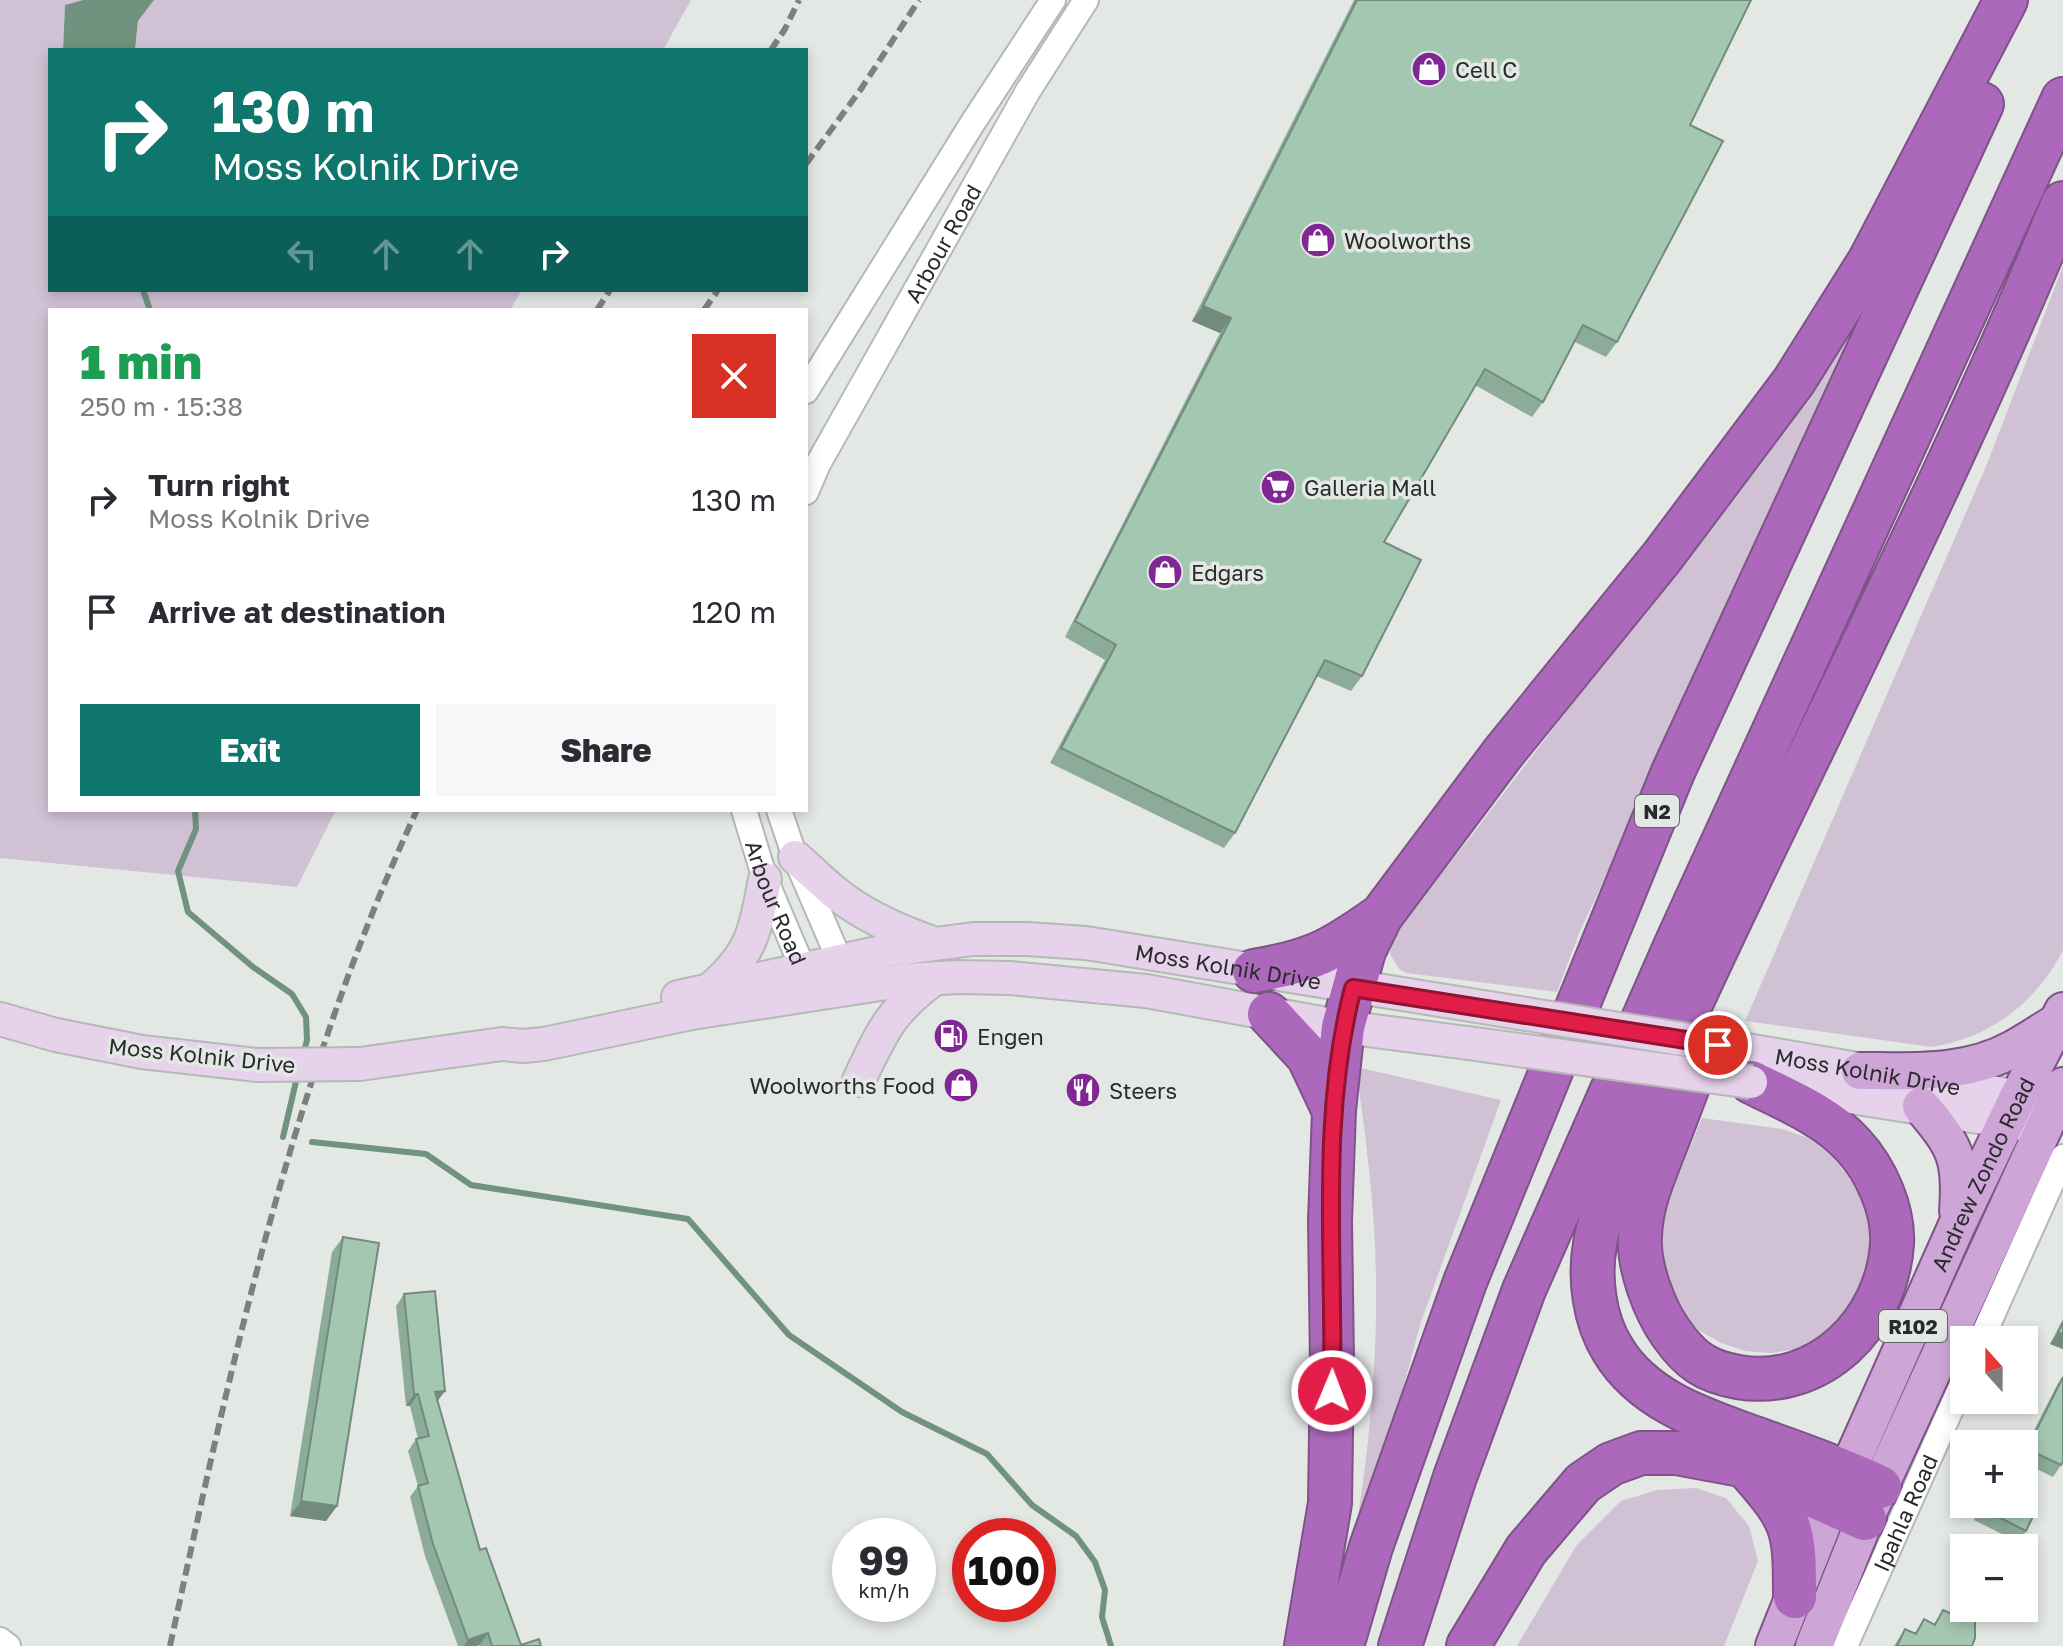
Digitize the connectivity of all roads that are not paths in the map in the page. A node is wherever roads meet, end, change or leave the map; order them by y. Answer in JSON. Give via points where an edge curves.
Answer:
{"nodes":[{"id":1,"x":1053,"y":0,"type":"edge"},
{"id":2,"x":1086,"y":0,"type":"edge"},
{"id":3,"x":2006,"y":0,"type":"edge"},
{"id":4,"x":2029,"y":0,"type":"edge"},
{"id":5,"x":2063,"y":99,"type":"edge"},
{"id":6,"x":2063,"y":203,"type":"edge"},
{"id":7,"x":808,"y":388,"type":"edge"},
{"id":8,"x":808,"y":487,"type":"edge"},
{"id":9,"x":1905,"y":554,"type":"junction"},
{"id":10,"x":745,"y":812,"type":"edge"},
{"id":11,"x":780,"y":812,"type":"edge"},
{"id":12,"x":795,"y":857,"type":"junction"},
{"id":13,"x":765,"y":879,"type":"junction"},
{"id":14,"x":1381,"y":916,"type":"junction"},
{"id":15,"x":935,"y":944,"type":"junction"},
{"id":16,"x":1254,"y":971,"type":"junction"},
{"id":17,"x":846,"y":975,"type":"junction"},
{"id":18,"x":934,"y":979,"type":"junction"},
{"id":19,"x":809,"y":982,"type":"junction"},
{"id":20,"x":712,"y":988,"type":"junction"},
{"id":21,"x":1348,"y":1007,"type":"junction"},
{"id":22,"x":1269,"y":1014,"type":"junction"},
{"id":23,"x":2060,"y":1016,"type":"edge"},
{"id":24,"x":0,"y":1019,"type":"edge"},
{"id":25,"x":502,"y":1044,"type":"junction"},
{"id":26,"x":1860,"y":1071,"type":"junction"},
{"id":27,"x":859,"y":1080,"type":"dead end"},
{"id":28,"x":1779,"y":1081,"type":"junction"},
{"id":29,"x":1921,"y":1106,"type":"junction"},
{"id":30,"x":2012,"y":1109,"type":"junction"},
{"id":31,"x":1334,"y":1110,"type":"junction"},
{"id":32,"x":2056,"y":1118,"type":"edge"},
{"id":33,"x":1957,"y":1225,"type":"junction"},
{"id":34,"x":1986,"y":1326,"type":"edge"},
{"id":35,"x":1950,"y":1411,"type":"edge"},
{"id":36,"x":1746,"y":1466,"type":"junction"},
{"id":37,"x":1856,"y":1495,"type":"junction"},
{"id":38,"x":1795,"y":1597,"type":"junction"},
{"id":39,"x":0,"y":1640,"type":"edge"},
{"id":40,"x":8,"y":1646,"type":"edge"},
{"id":41,"x":1306,"y":1646,"type":"edge"},
{"id":42,"x":1342,"y":1646,"type":"edge"},
{"id":43,"x":1400,"y":1646,"type":"edge"},
{"id":44,"x":1468,"y":1646,"type":"edge"},
{"id":45,"x":1774,"y":1646,"type":"edge"},
{"id":46,"x":1814,"y":1646,"type":"edge"},
{"id":47,"x":1845,"y":1646,"type":"edge"}],
"edges":[{"from":1,"to":7,"type":"street","name":"Arbour Road"},
{"from":2,"to":8,"type":"street","name":"Arbour Road","via":[[1028,91]]},
{"from":3,"to":14,"type":"highway","via":[[1870,260],[1794,381]]},
{"from":4,"to":42,"type":"highway","number":"N2","via":[[1673,772],[1465,1282],[1371,1547]]},
{"from":5,"to":43,"type":"highway","via":[[1677,942],[1524,1290]]},
{"from":6,"to":9,"type":"highway"},
{"from":9,"to":28,"type":"highway","via":[[1646,1193],[1639,1238],[1649,1290],[1662,1320],[1685,1352],[1715,1373],[1758,1380],[1813,1369],[1841,1348],[1876,1304],[1892,1243],[1882,1192],[1854,1145]]},
{"from":9,"to":37,"type":"highway","via":[[1643,1110],[1607,1202],[1595,1243],[1593,1276],[1596,1305],[1611,1348],[1633,1377],[1661,1399]]},
{"from":10,"to":13,"type":"street","name":"Arbour Road"},
{"from":11,"to":12,"type":"street","name":"Arbour Road"},
{"from":12,"to":15,"type":"main road","via":[[860,910]]},
{"from":12,"to":17,"type":"street","name":"Arbour Road"},
{"from":13,"to":19,"type":"street","name":"Arbour Road"},
{"from":13,"to":20,"type":"main road","via":[[752,939],[732,970]]},
{"from":14,"to":16,"type":"highway","via":[[1335,948],[1290,965]]},
{"from":14,"to":21,"type":"highway","via":[[1364,951]]},
{"from":15,"to":16,"type":"main road","name":"Moss Kolnik Drive","via":[[973,939],[1086,943]]},
{"from":15,"to":17,"type":"main road","name":"Moss Kolnik Drive"},
{"from":16,"to":21,"type":"main road","name":"Moss Kolnik Drive"},
{"from":17,"to":18,"type":"main road","name":"Moss Kolnik Drive"},
{"from":17,"to":19,"type":"main road","name":"Moss Kolnik Drive"},
{"from":18,"to":22,"type":"main road","name":"Moss Kolnik Drive","via":[[1073,983]]},
{"from":18,"to":27,"type":"main road","via":[[894,1013]]},
{"from":19,"to":20,"type":"main road","name":"Moss Kolnik Drive"},
{"from":19,"to":25,"type":"main road","name":"Moss Kolnik Drive","via":[[544,1044]]},
{"from":20,"to":25,"type":"main road","name":"Moss Kolnik Drive"},
{"from":21,"to":22,"type":"main road","name":"Moss Kolnik Drive"},
{"from":21,"to":28,"type":"main road","name":"Moss Kolnik Drive","bridge":true,"via":[[1468,1043]]},
{"from":21,"to":28,"type":"main road","name":"Moss Kolnik Drive","bridge":true,"via":[[1483,1007]]},
{"from":21,"to":31,"type":"highway"},
{"from":22,"to":31,"type":"highway","via":[[1308,1056]]},
{"from":23,"to":26,"type":"main road","via":[[2012,1050],[1977,1063],[1934,1072]]},
{"from":23,"to":30,"type":"main road","name":"Andrew Zondo Road","number":"R102"},
{"from":24,"to":25,"type":"main road","name":"Moss Kolnik Drive","bridge":true,"via":[[142,1052],[258,1065],[360,1064]]},
{"from":26,"to":28,"type":"main road","name":"Moss Kolnik Drive"},
{"from":26,"to":30,"type":"main road","name":"Moss Kolnik Drive"},
{"from":28,"to":29,"type":"main road","name":"Moss Kolnik Drive"},
{"from":29,"to":30,"type":"main road","name":"Moss Kolnik Drive"},
{"from":29,"to":33,"type":"main road","via":[[1955,1154],[1960,1188]]},
{"from":30,"to":32,"type":"main road","name":"Moss Kolnik Drive"},
{"from":30,"to":33,"type":"main road","name":"Andrew Zondo Road","number":"R102"},
{"from":31,"to":41,"type":"highway","via":[[1330,1503]]},
{"from":32,"to":34,"type":"street"},
{"from":32,"to":37,"type":"main road","name":"Andrew Zondo Road","number":"R102"},
{"from":33,"to":37,"type":"main road","name":"Andrew Zondo Road","number":"R102"},
{"from":35,"to":47,"type":"street","name":"Ipahla Road"},
{"from":36,"to":37,"type":"highway"},
{"from":36,"to":38,"type":"highway","via":[[1790,1527]]},
{"from":36,"to":44,"type":"highway","via":[[1676,1453],[1641,1453],[1611,1464],[1583,1483],[1526,1550]]},
{"from":37,"to":38,"type":"main road","name":"Andrew Zondo Road","number":"R102"},
{"from":37,"to":46,"type":"main road","name":"Andrew Zondo Road","number":"R102"},
{"from":38,"to":45,"type":"main road","name":"Andrew Zondo Road","number":"R102"},
{"from":39,"to":40,"type":"street"}]}
